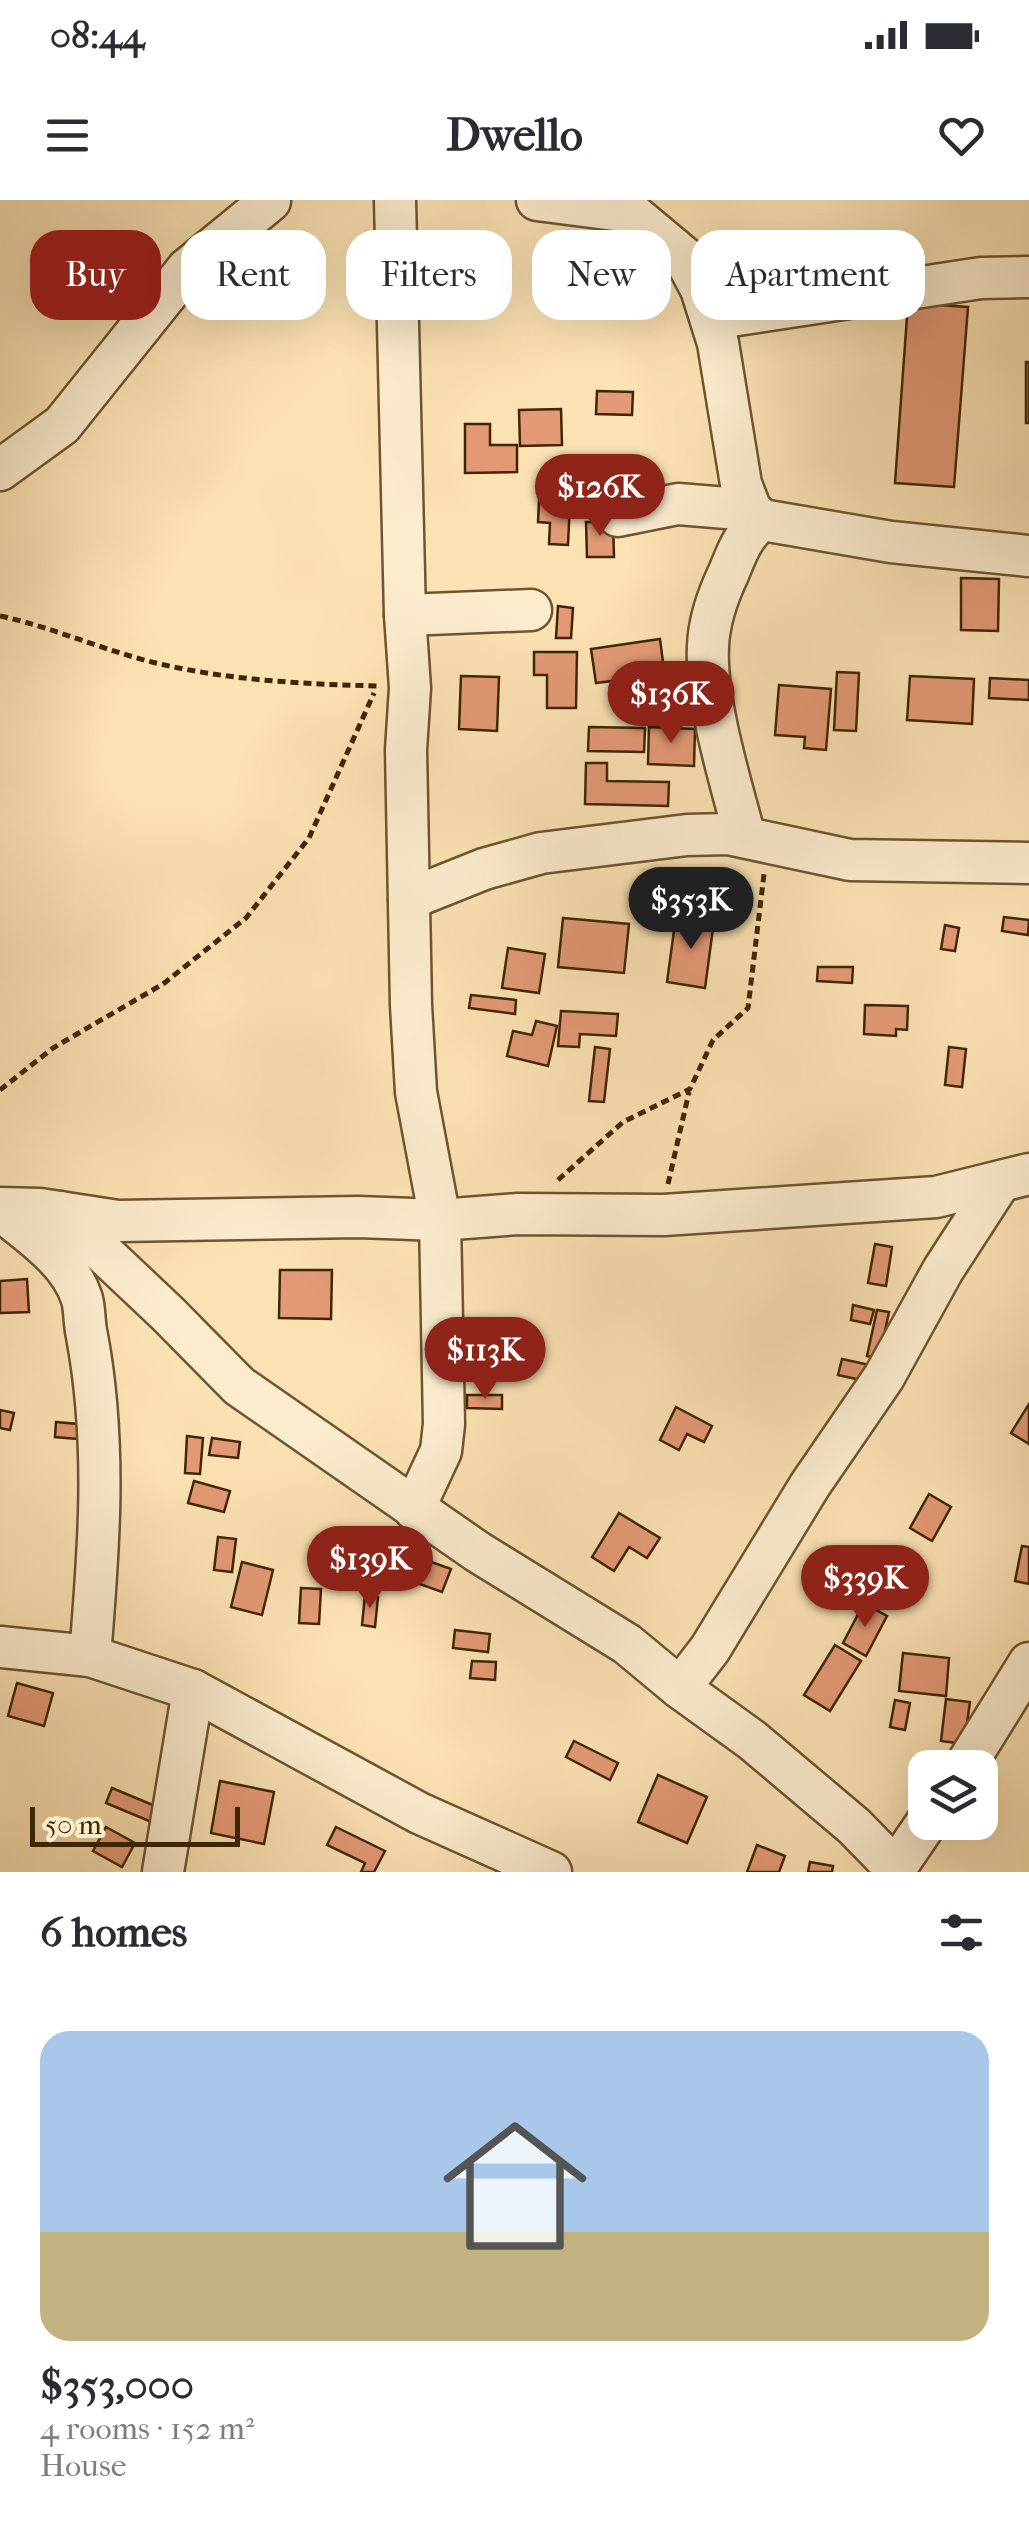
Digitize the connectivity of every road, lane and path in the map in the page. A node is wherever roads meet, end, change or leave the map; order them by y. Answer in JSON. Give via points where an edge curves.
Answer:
{"nodes":[{"id":1,"x":258,"y":200,"type":"edge"},
{"id":2,"x":272,"y":200,"type":"edge"},
{"id":3,"x":395,"y":200,"type":"edge"},
{"id":4,"x":537,"y":200,"type":"edge"},
{"id":5,"x":641,"y":206,"type":"edge"},
{"id":6,"x":691,"y":269,"type":"edge"},
{"id":7,"x":1029,"y":277,"type":"edge"},
{"id":8,"x":925,"y":287,"type":"edge"},
{"id":9,"x":711,"y":320,"type":"edge"},
{"id":10,"x":0,"y":470,"type":"edge"},
{"id":11,"x":757,"y":515,"type":"junction"},
{"id":12,"x":618,"y":516,"type":"dead end"},
{"id":13,"x":1029,"y":556,"type":"edge"},
{"id":14,"x":530,"y":610,"type":"dead end"},
{"id":15,"x":406,"y":615,"type":"junction"},
{"id":16,"x":0,"y":616,"type":"edge"},
{"id":17,"x":394,"y":687,"type":"junction"},
{"id":18,"x":756,"y":840,"type":"junction"},
{"id":19,"x":1029,"y":864,"type":"edge"},
{"id":20,"x":410,"y":899,"type":"junction"},
{"id":21,"x":0,"y":1090,"type":"edge"},
{"id":22,"x":690,"y":1090,"type":"junction"},
{"id":23,"x":1014,"y":1178,"type":"edge"},
{"id":24,"x":0,"y":1185,"type":"edge"},
{"id":25,"x":0,"y":1209,"type":"edge"},
{"id":26,"x":50,"y":1211,"type":"junction"},
{"id":27,"x":518,"y":1214,"type":"junction"},
{"id":28,"x":664,"y":1215,"type":"junction"},
{"id":29,"x":440,"y":1220,"type":"junction"},
{"id":30,"x":414,"y":1509,"type":"junction"},
{"id":31,"x":0,"y":1647,"type":"edge"},
{"id":32,"x":90,"y":1656,"type":"junction"},
{"id":33,"x":1029,"y":1663,"type":"edge"},
{"id":34,"x":680,"y":1688,"type":"junction"},
{"id":35,"x":194,"y":1690,"type":"junction"},
{"id":36,"x":975,"y":1750,"type":"edge"},
{"id":37,"x":914,"y":1840,"type":"edge"},
{"id":38,"x":894,"y":1870,"type":"edge"},
{"id":39,"x":163,"y":1872,"type":"edge"},
{"id":40,"x":551,"y":1872,"type":"edge"}],
"edges":[{"from":1,"to":2,"type":"street"},
{"from":2,"to":10,"type":"street","via":[[187,269],[62,425]]},
{"from":3,"to":15,"type":"street"},
{"from":4,"to":5,"type":"street"},
{"from":5,"to":6,"type":"street"},
{"from":7,"to":8,"type":"street"},
{"from":9,"to":11,"type":"street","via":[[741,484]]},
{"from":11,"to":12,"type":"street","via":[[678,504]]},
{"from":11,"to":13,"type":"street","via":[[891,542]]},
{"from":11,"to":18,"type":"street","via":[[723,584],[708,648],[724,758]]},
{"from":14,"to":15,"type":"street"},
{"from":15,"to":17,"type":"street"},
{"from":16,"to":17,"type":"path","via":[[148,660],[248,680]]},
{"from":17,"to":20,"type":"street","via":[[406,750]]},
{"from":17,"to":21,"type":"path","via":[[310,838],[246,918],[163,984],[53,1048]]},
{"from":18,"to":19,"type":"street","via":[[850,860]]},
{"from":18,"to":20,"type":"street","via":[[688,835],[540,853]]},
{"from":18,"to":22,"type":"path","via":[[748,1008],[713,1040]]},
{"from":20,"to":29,"type":"street","via":[[416,1092]]},
{"from":22,"to":27,"type":"path","via":[[623,1122]]},
{"from":22,"to":28,"type":"path"},
{"from":23,"to":28,"type":"street","via":[[936,1197]]},
{"from":23,"to":34,"type":"street","via":[[943,1270],[884,1377]]},
{"from":24,"to":26,"type":"street"},
{"from":25,"to":26,"type":"street"},
{"from":25,"to":32,"type":"street","via":[[54,1256],[82,1298],[100,1459]]},
{"from":26,"to":29,"type":"street","via":[[118,1222]]},
{"from":26,"to":30,"type":"street","via":[[239,1386]]},
{"from":27,"to":28,"type":"street"},
{"from":27,"to":29,"type":"street"},
{"from":29,"to":30,"type":"street","via":[[444,1424],[441,1450]]},
{"from":30,"to":34,"type":"street","via":[[627,1644]]},
{"from":31,"to":32,"type":"street"},
{"from":32,"to":35,"type":"street"},
{"from":33,"to":36,"type":"street"},
{"from":34,"to":38,"type":"street","via":[[854,1826]]},
{"from":35,"to":39,"type":"street"},
{"from":35,"to":40,"type":"street","via":[[419,1812]]},
{"from":37,"to":38,"type":"street"}]}
